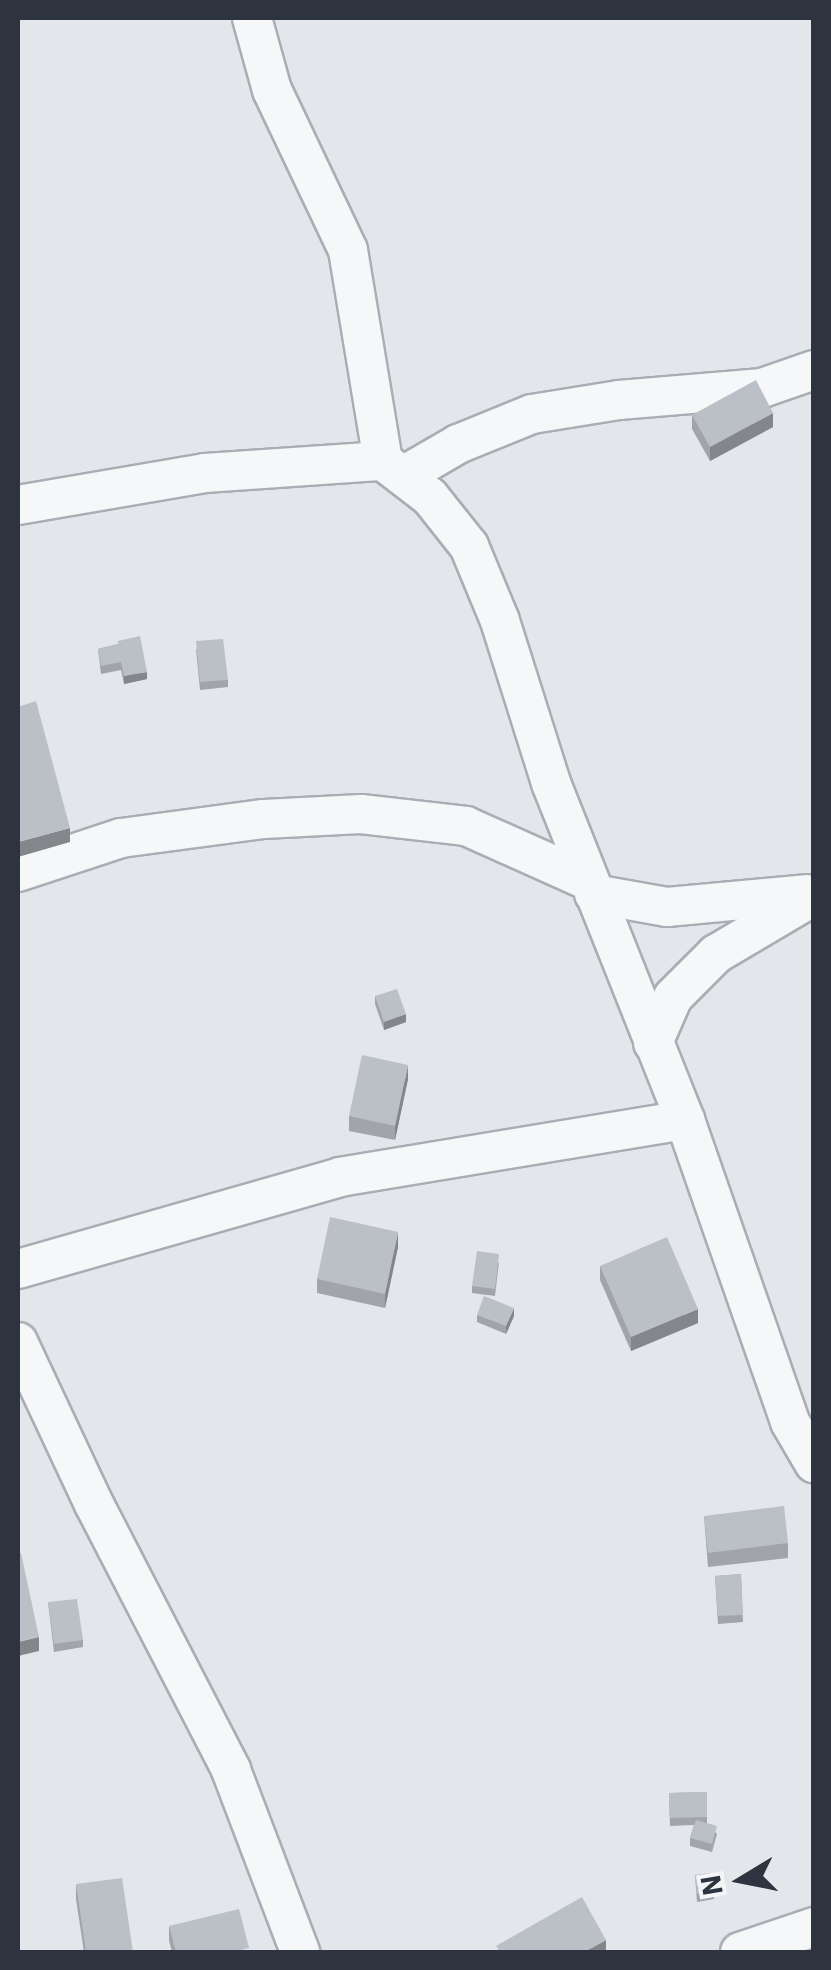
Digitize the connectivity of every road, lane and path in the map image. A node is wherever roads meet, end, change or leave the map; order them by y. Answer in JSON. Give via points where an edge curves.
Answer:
{"nodes":[{"id":1,"x":252,"y":18,"type":"edge"},
{"id":2,"x":814,"y":370,"type":"edge"},
{"id":3,"x":393,"y":469,"type":"junction"},
{"id":4,"x":18,"y":505,"type":"edge"},
{"id":5,"x":18,"y":872,"type":"edge"},
{"id":6,"x":592,"y":887,"type":"junction"},
{"id":7,"x":814,"y":894,"type":"edge"},
{"id":8,"x":654,"y":1043,"type":"junction"},
{"id":9,"x":685,"y":1120,"type":"junction"},
{"id":10,"x":18,"y":1269,"type":"edge"},
{"id":11,"x":18,"y":1342,"type":"edge"},
{"id":12,"x":814,"y":1463,"type":"edge"},
{"id":13,"x":814,"y":1927,"type":"edge"},
{"id":14,"x":300,"y":1952,"type":"edge"},
{"id":15,"x":740,"y":1952,"type":"edge"}],
"edges":[{"from":1,"to":3,"type":"street","via":[[272,90],[348,250]]},
{"from":2,"to":3,"type":"street","via":[[762,388],[532,414]]},
{"from":3,"to":4,"type":"street","via":[[205,474]]},
{"from":3,"to":6,"type":"street","via":[[430,496],[469,546]]},
{"from":5,"to":6,"type":"street","via":[[120,838],[361,814],[466,826]]},
{"from":6,"to":7,"type":"street","via":[[634,904],[667,907]]},
{"from":6,"to":8,"type":"street"},
{"from":7,"to":8,"type":"street","via":[[716,954],[673,997]]},
{"from":8,"to":9,"type":"street"},
{"from":9,"to":10,"type":"street","via":[[340,1177]]},
{"from":9,"to":12,"type":"street","via":[[790,1422]]},
{"from":11,"to":14,"type":"street","via":[[230,1770]]},
{"from":13,"to":15,"type":"street"}]}
